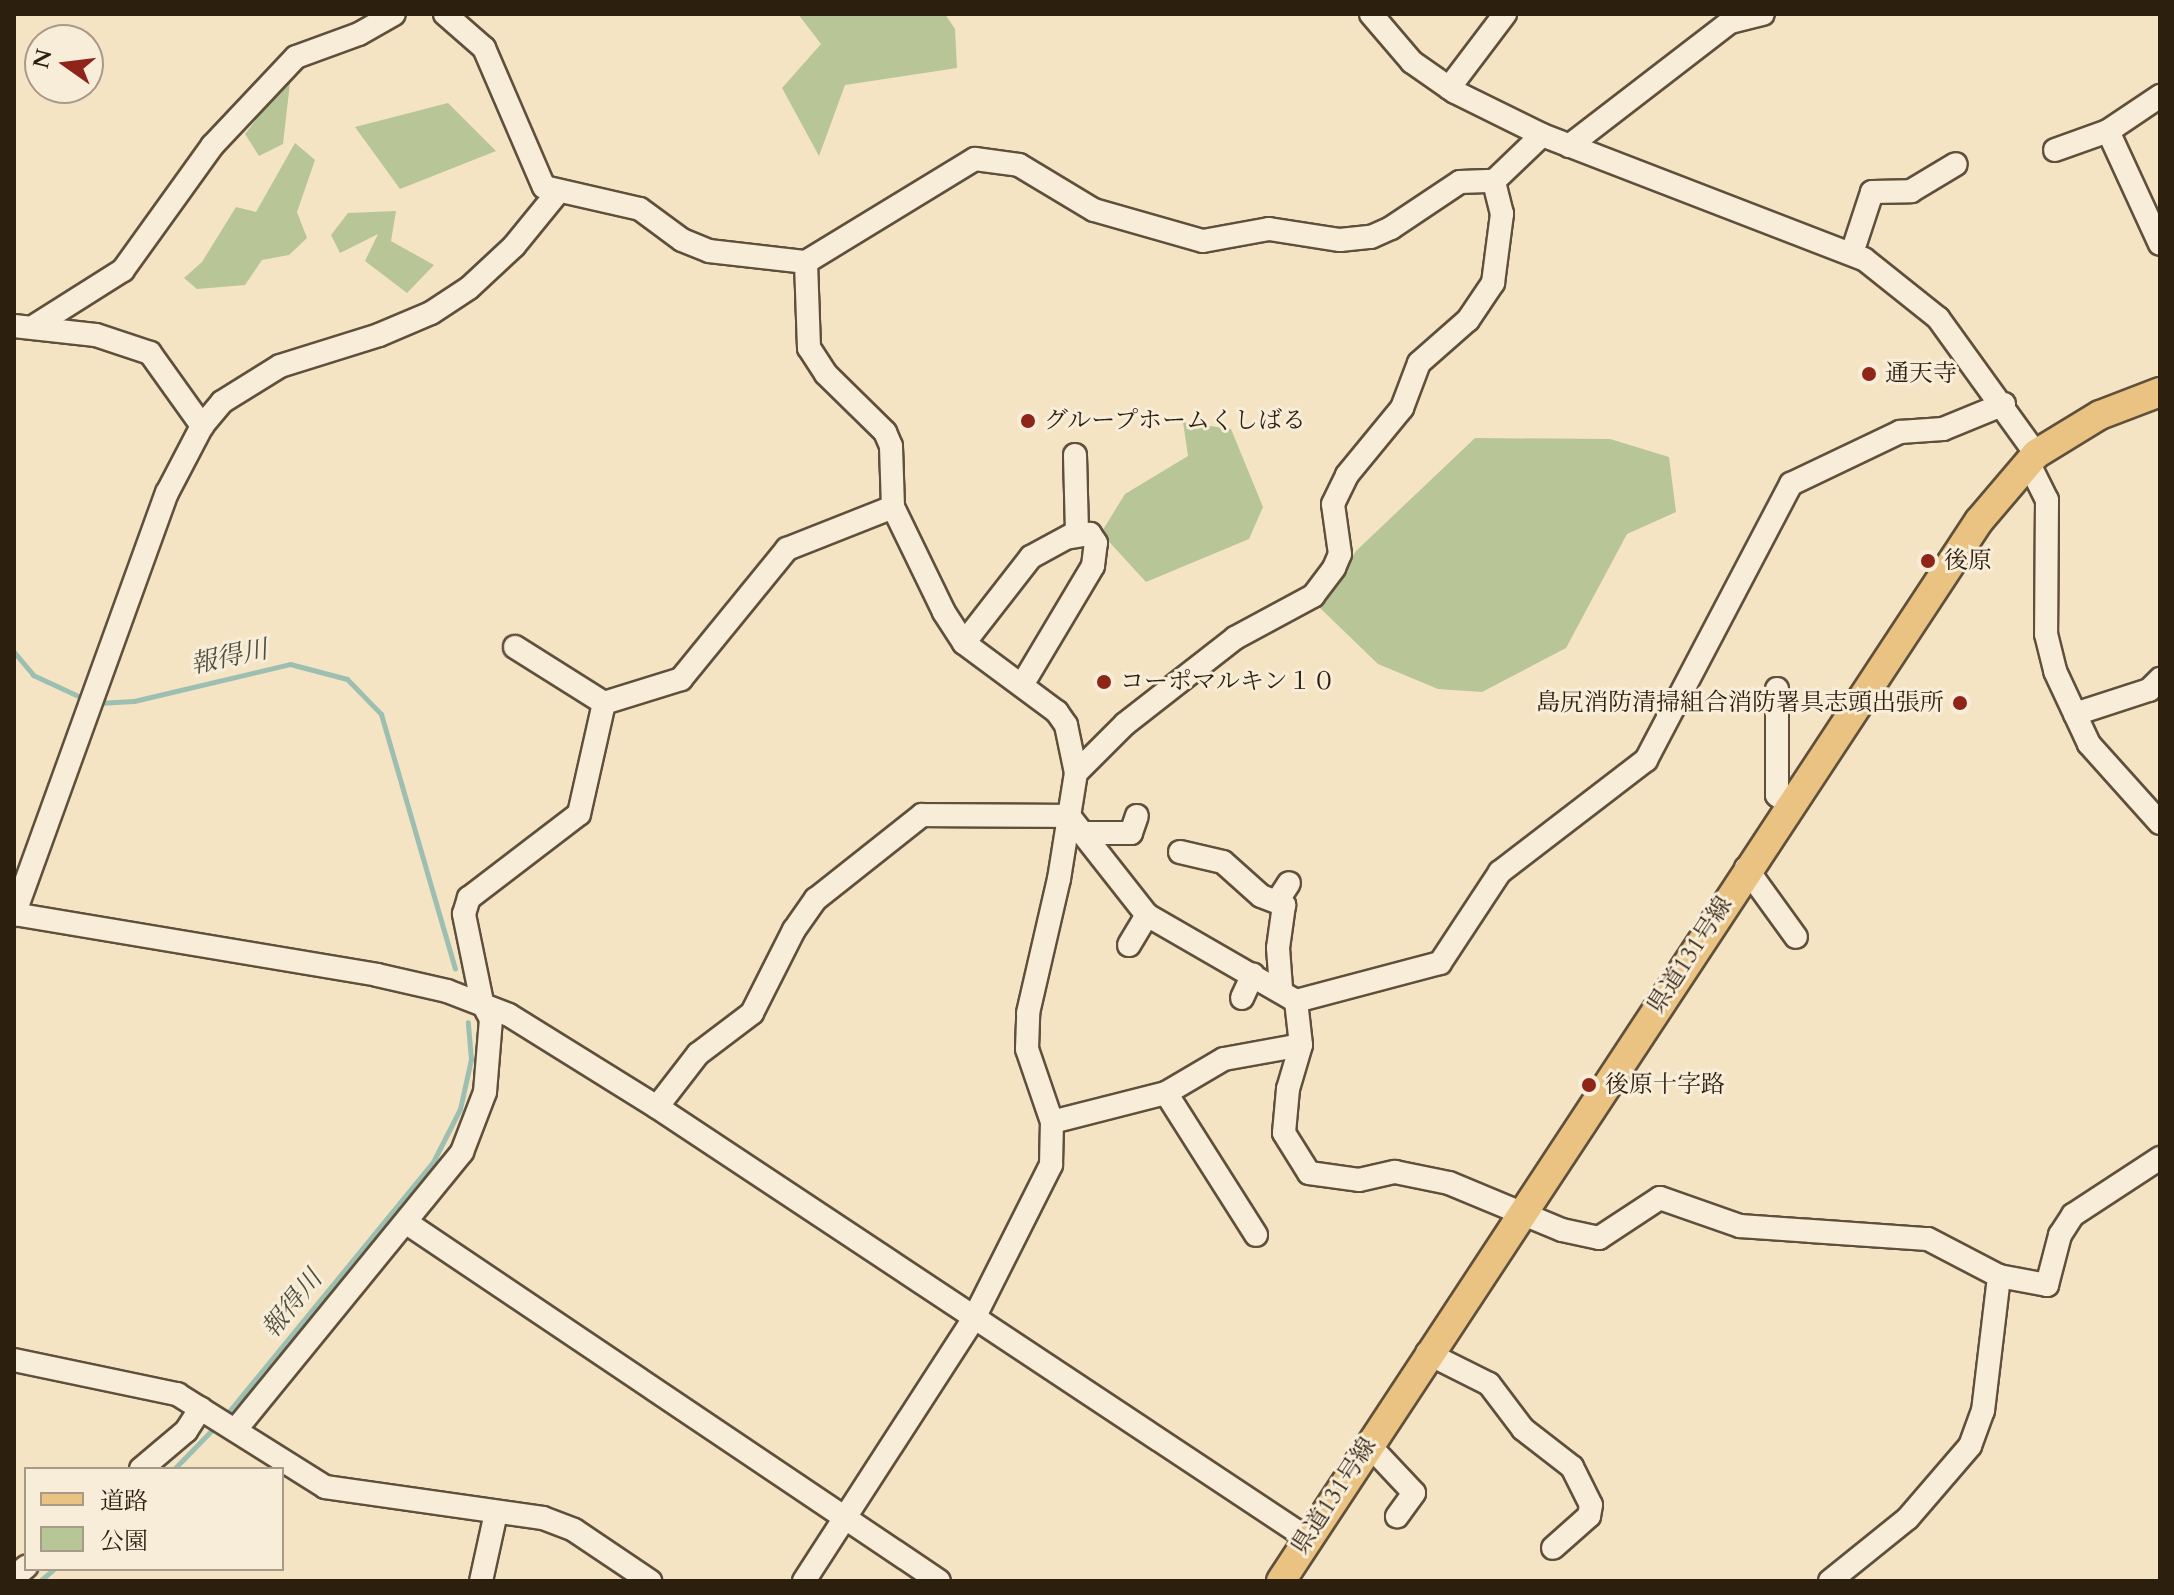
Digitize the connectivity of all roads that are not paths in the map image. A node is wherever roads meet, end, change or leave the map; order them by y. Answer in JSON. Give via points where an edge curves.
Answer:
{"nodes":[{"id":1,"x":394,"y":14,"type":"edge"},
{"id":2,"x":445,"y":14,"type":"edge"},
{"id":3,"x":1371,"y":14,"type":"edge"},
{"id":4,"x":1505,"y":14,"type":"edge"},
{"id":5,"x":1763,"y":14,"type":"edge"},
{"id":6,"x":1449,"y":88,"type":"junction"},
{"id":7,"x":2160,"y":96,"type":"edge"},
{"id":8,"x":2108,"y":131,"type":"junction"},
{"id":9,"x":1542,"y":135,"type":"junction"},
{"id":10,"x":1569,"y":146,"type":"junction"},
{"id":11,"x":2055,"y":150,"type":"dead end"},
{"id":12,"x":1956,"y":164,"type":"dead end"},
{"id":13,"x":1494,"y":181,"type":"junction"},
{"id":14,"x":558,"y":192,"type":"junction"},
{"id":15,"x":2160,"y":244,"type":"edge"},
{"id":16,"x":1852,"y":253,"type":"junction"},
{"id":17,"x":806,"y":262,"type":"junction"},
{"id":18,"x":25,"y":325,"type":"edge"},
{"id":19,"x":2160,"y":392,"type":"edge"},
{"id":20,"x":2004,"y":404,"type":"junction"},
{"id":21,"x":202,"y":426,"type":"junction"},
{"id":22,"x":1075,"y":455,"type":"dead end"},
{"id":23,"x":2032,"y":458,"type":"junction"},
{"id":24,"x":893,"y":507,"type":"junction"},
{"id":25,"x":1070,"y":537,"type":"junction"},
{"id":26,"x":964,"y":643,"type":"junction"},
{"id":27,"x":515,"y":647,"type":"dead end"},
{"id":28,"x":2160,"y":679,"type":"edge"},
{"id":29,"x":1022,"y":685,"type":"junction"},
{"id":30,"x":1777,"y":689,"type":"dead end"},
{"id":31,"x":604,"y":703,"type":"junction"},
{"id":32,"x":2075,"y":714,"type":"junction"},
{"id":33,"x":1076,"y":773,"type":"junction"},
{"id":34,"x":1788,"y":803,"type":"junction"},
{"id":35,"x":1069,"y":816,"type":"junction"},
{"id":36,"x":1137,"y":816,"type":"dead end"},
{"id":37,"x":2160,"y":823,"type":"edge"},
{"id":38,"x":1084,"y":833,"type":"junction"},
{"id":39,"x":1180,"y":852,"type":"dead end"},
{"id":40,"x":1746,"y":868,"type":"junction"},
{"id":41,"x":14,"y":914,"type":"edge"},
{"id":42,"x":1147,"y":915,"type":"junction"},
{"id":43,"x":1796,"y":937,"type":"dead end"},
{"id":44,"x":1129,"y":945,"type":"dead end"},
{"id":45,"x":1253,"y":974,"type":"junction"},
{"id":46,"x":1289,"y":994,"type":"junction"},
{"id":47,"x":1242,"y":998,"type":"dead end"},
{"id":48,"x":482,"y":1002,"type":"junction"},
{"id":49,"x":1301,"y":1045,"type":"junction"},
{"id":50,"x":1166,"y":1093,"type":"junction"},
{"id":51,"x":657,"y":1107,"type":"junction"},
{"id":52,"x":1052,"y":1122,"type":"junction"},
{"id":53,"x":2160,"y":1158,"type":"edge"},
{"id":54,"x":1521,"y":1213,"type":"junction"},
{"id":55,"x":407,"y":1223,"type":"junction"},
{"id":56,"x":1256,"y":1235,"type":"dead end"},
{"id":57,"x":1999,"y":1276,"type":"junction"},
{"id":58,"x":973,"y":1320,"type":"junction"},
{"id":59,"x":1427,"y":1353,"type":"junction"},
{"id":60,"x":14,"y":1360,"type":"edge"},
{"id":61,"x":201,"y":1408,"type":"junction"},
{"id":62,"x":237,"y":1428,"type":"junction"},
{"id":63,"x":1368,"y":1444,"type":"junction"},
{"id":64,"x":143,"y":1467,"type":"edge"},
{"id":65,"x":496,"y":1513,"type":"junction"},
{"id":66,"x":846,"y":1516,"type":"junction"},
{"id":67,"x":1397,"y":1516,"type":"dead end"},
{"id":68,"x":1307,"y":1538,"type":"junction"},
{"id":69,"x":1553,"y":1548,"type":"dead end"},
{"id":70,"x":481,"y":1581,"type":"edge"},
{"id":71,"x":650,"y":1581,"type":"edge"},
{"id":72,"x":804,"y":1581,"type":"edge"},
{"id":73,"x":939,"y":1581,"type":"edge"},
{"id":74,"x":1281,"y":1581,"type":"edge"},
{"id":75,"x":1830,"y":1581,"type":"edge"}],
"edges":[{"from":1,"to":18,"type":"street","via":[[359,34],[296,57],[212,146],[123,270]]},
{"from":2,"to":14,"type":"street","via":[[484,48],[529,158],[544,187]]},
{"from":3,"to":6,"type":"street","via":[[1412,62]]},
{"from":4,"to":6,"type":"street"},
{"from":5,"to":10,"type":"street","via":[[1730,22]]},
{"from":6,"to":9,"type":"street"},
{"from":7,"to":8,"type":"street"},
{"from":8,"to":11,"type":"street"},
{"from":8,"to":15,"type":"street"},
{"from":9,"to":10,"type":"street"},
{"from":9,"to":13,"type":"street"},
{"from":10,"to":16,"type":"street"},
{"from":12,"to":16,"type":"street","via":[[1911,191],[1872,192]]},
{"from":13,"to":17,"type":"street","via":[[1460,182],[1438,192],[1371,237],[1310,239],[1269,229],[1203,241],[1094,210],[1019,165],[975,159]]},
{"from":13,"to":33,"type":"street","via":[[1502,214],[1493,283],[1468,320],[1419,363],[1402,408],[1347,475],[1333,504],[1340,554],[1334,568],[1313,596],[1235,638],[1125,724]]},
{"from":14,"to":17,"type":"street","via":[[640,209],[682,240],[709,251]]},
{"from":14,"to":21,"type":"street","via":[[514,246],[457,296],[379,335],[280,366],[222,402]]},
{"from":16,"to":20,"type":"street","via":[[1896,280],[1938,318]]},
{"from":17,"to":24,"type":"street","via":[[809,348],[826,374],[885,432],[891,446]]},
{"from":18,"to":21,"type":"street","via":[[150,353]]},
{"from":19,"to":23,"type":"main road","name":"県道131号線","via":[[2092,419]]},
{"from":20,"to":23,"type":"street"},
{"from":20,"to":46,"type":"street","via":[[1943,429],[1900,432],[1791,484],[1646,760],[1500,872],[1440,963]]},
{"from":21,"to":41,"type":"street","via":[[167,493]]},
{"from":22,"to":25,"type":"street","via":[[1080,520]]},
{"from":23,"to":32,"type":"street","via":[[2047,500],[2048,647]]},
{"from":23,"to":34,"type":"main road","name":"県道131号線","via":[[1979,521]]},
{"from":24,"to":26,"type":"street"},
{"from":24,"to":31,"type":"street","via":[[787,549],[681,679]]},
{"from":25,"to":26,"type":"street","via":[[1031,557]]},
{"from":25,"to":29,"type":"street","via":[[1090,534],[1096,543],[1093,566]]},
{"from":26,"to":29,"type":"street"},
{"from":27,"to":31,"type":"street"},
{"from":28,"to":32,"type":"street","via":[[2149,690]]},
{"from":29,"to":33,"type":"street","via":[[1066,725]]},
{"from":30,"to":34,"type":"street","via":[[1777,795]]},
{"from":31,"to":48,"type":"street","via":[[579,814],[469,898],[464,914]]},
{"from":32,"to":37,"type":"street","via":[[2107,768]]},
{"from":33,"to":35,"type":"street"},
{"from":34,"to":40,"type":"main road","name":"県道131号線"},
{"from":35,"to":38,"type":"street"},
{"from":35,"to":51,"type":"street","via":[[922,815],[816,899],[794,930],[752,1013],[698,1054]]},
{"from":35,"to":52,"type":"street","via":[[1028,1013],[1027,1049]]},
{"from":36,"to":38,"type":"street","via":[[1131,833]]},
{"from":38,"to":42,"type":"street"},
{"from":39,"to":46,"type":"street","via":[[1223,862],[1261,896],[1283,891],[1285,914],[1278,948]]},
{"from":40,"to":43,"type":"street"},
{"from":40,"to":54,"type":"main road","name":"県道131号線"},
{"from":41,"to":48,"type":"street","via":[[377,975]]},
{"from":42,"to":44,"type":"street"},
{"from":42,"to":45,"type":"street"},
{"from":45,"to":46,"type":"street"},
{"from":45,"to":47,"type":"street"},
{"from":46,"to":49,"type":"street"},
{"from":48,"to":51,"type":"street"},
{"from":48,"to":55,"type":"street","via":[[491,1019],[490,1065],[476,1122],[462,1152]]},
{"from":49,"to":50,"type":"street","via":[[1224,1059]]},
{"from":49,"to":54,"type":"street","via":[[1288,1089],[1284,1133],[1309,1173],[1359,1180],[1395,1172],[1449,1183]]},
{"from":50,"to":52,"type":"street"},
{"from":50,"to":56,"type":"street"},
{"from":51,"to":58,"type":"street"},
{"from":52,"to":58,"type":"street","via":[[1051,1165]]},
{"from":53,"to":57,"type":"street","via":[[2073,1215],[2060,1235],[2047,1285]]},
{"from":54,"to":57,"type":"street","via":[[1599,1238],[1660,1198],[1740,1226],[1928,1239]]},
{"from":54,"to":59,"type":"main road","name":"県道131号線"},
{"from":55,"to":62,"type":"street"},
{"from":55,"to":66,"type":"street"},
{"from":57,"to":75,"type":"street","via":[[1983,1411],[1970,1446],[1908,1518]]},
{"from":58,"to":66,"type":"street"},
{"from":58,"to":68,"type":"street"},
{"from":59,"to":63,"type":"main road","name":"県道131号線"},
{"from":59,"to":69,"type":"street","via":[[1489,1384],[1523,1429],[1572,1467],[1591,1505],[1589,1516]]},
{"from":60,"to":61,"type":"street","via":[[177,1394]]},
{"from":61,"to":62,"type":"street"},
{"from":61,"to":64,"type":"street","via":[[186,1431]]},
{"from":62,"to":65,"type":"street","via":[[325,1487]]},
{"from":63,"to":67,"type":"street","via":[[1414,1493]]},
{"from":63,"to":68,"type":"main road","name":"県道131号線"},
{"from":65,"to":70,"type":"street"},
{"from":65,"to":71,"type":"street","via":[[543,1518],[574,1530]]},
{"from":66,"to":72,"type":"street"},
{"from":66,"to":73,"type":"street"},
{"from":68,"to":74,"type":"main road","name":"県道131号線"}]}
